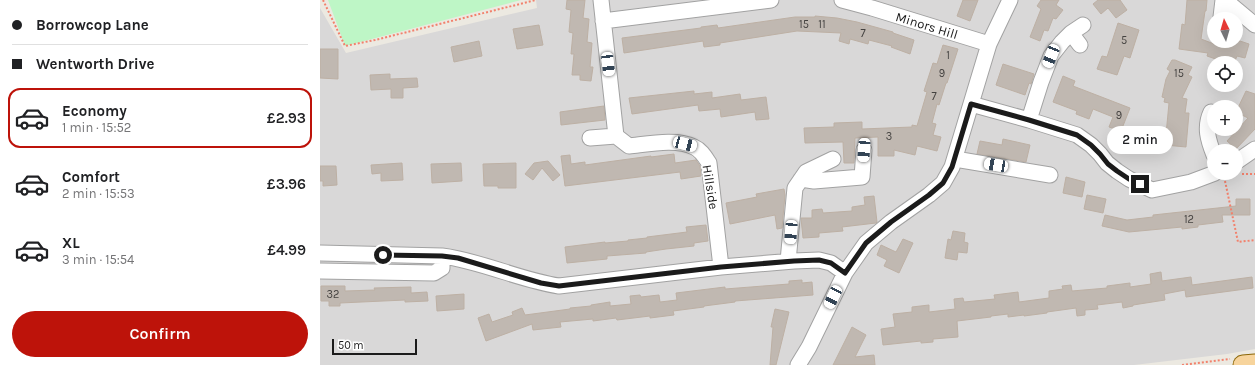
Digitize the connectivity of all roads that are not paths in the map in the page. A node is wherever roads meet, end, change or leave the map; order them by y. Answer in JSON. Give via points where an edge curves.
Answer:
{"nodes":[{"id":1,"x":601,"y":0,"type":"edge"},
{"id":2,"x":771,"y":0,"type":"edge"},
{"id":3,"x":842,"y":0,"type":"edge"},
{"id":4,"x":1010,"y":0,"type":"edge"},
{"id":5,"x":1224,"y":0,"type":"edge"},
{"id":6,"x":873,"y":4,"type":"edge"},
{"id":7,"x":1222,"y":12,"type":"edge"},
{"id":8,"x":603,"y":21,"type":"junction"},
{"id":9,"x":1255,"y":25,"type":"edge"},
{"id":10,"x":1078,"y":34,"type":"dead end"},
{"id":11,"x":989,"y":44,"type":"junction"},
{"id":12,"x":971,"y":104,"type":"junction"},
{"id":13,"x":1029,"y":120,"type":"junction"},
{"id":14,"x":616,"y":136,"type":"junction"},
{"id":15,"x":590,"y":138,"type":"dead end"},
{"id":16,"x":1255,"y":149,"type":"edge"},
{"id":17,"x":864,"y":150,"type":"dead end"},
{"id":18,"x":1243,"y":157,"type":"edge"},
{"id":19,"x":955,"y":158,"type":"junction"},
{"id":20,"x":833,"y":160,"type":"dead end"},
{"id":21,"x":1050,"y":175,"type":"dead end"},
{"id":22,"x":1207,"y":177,"type":"edge"},
{"id":23,"x":801,"y":179,"type":"junction"},
{"id":24,"x":320,"y":253,"type":"edge"},
{"id":25,"x":442,"y":256,"type":"junction"},
{"id":26,"x":788,"y":261,"type":"junction"},
{"id":27,"x":721,"y":267,"type":"junction"},
{"id":28,"x":320,"y":271,"type":"edge"},
{"id":29,"x":845,"y":273,"type":"junction"},
{"id":30,"x":1238,"y":362,"type":"edge"},
{"id":31,"x":1255,"y":364,"type":"edge"},
{"id":32,"x":798,"y":365,"type":"edge"}],
"edges":[{"from":1,"to":8,"type":"street"},
{"from":2,"to":8,"type":"street"},
{"from":3,"to":6,"type":"street","name":"Minors Hill"},
{"from":4,"to":11,"type":"street"},
{"from":5,"to":7,"type":"street"},
{"from":5,"to":9,"type":"street"},
{"from":6,"to":11,"type":"street","name":"Minors Hill"},
{"from":8,"to":14,"type":"street"},
{"from":10,"to":13,"type":"street","via":[[1062,42],[1051,56]]},
{"from":11,"to":12,"type":"street"},
{"from":12,"to":13,"type":"street"},
{"from":12,"to":19,"type":"street"},
{"from":13,"to":22,"type":"street","via":[[1077,135],[1117,171],[1152,190]]},
{"from":14,"to":15,"type":"street"},
{"from":14,"to":27,"type":"street","name":"Hillside","via":[[628,146],[677,142],[694,146],[701,151],[709,163]]},
{"from":16,"to":18,"type":"street"},
{"from":17,"to":23,"type":"street","via":[[862,177],[814,181]]},
{"from":19,"to":21,"type":"street"},
{"from":19,"to":29,"type":"street","via":[[943,183],[866,243]]},
{"from":20,"to":23,"type":"street","via":[[806,172]]},
{"from":23,"to":26,"type":"street","via":[[795,188]]},
{"from":24,"to":25,"type":"street"},
{"from":25,"to":27,"type":"street","via":[[458,258],[559,286]]},
{"from":25,"to":28,"type":"street","via":[[442,268],[434,272]]},
{"from":26,"to":27,"type":"street"},
{"from":26,"to":29,"type":"street","via":[[819,260],[831,263]]},
{"from":29,"to":32,"type":"street"},
{"from":30,"to":31,"type":"main road"}]}
